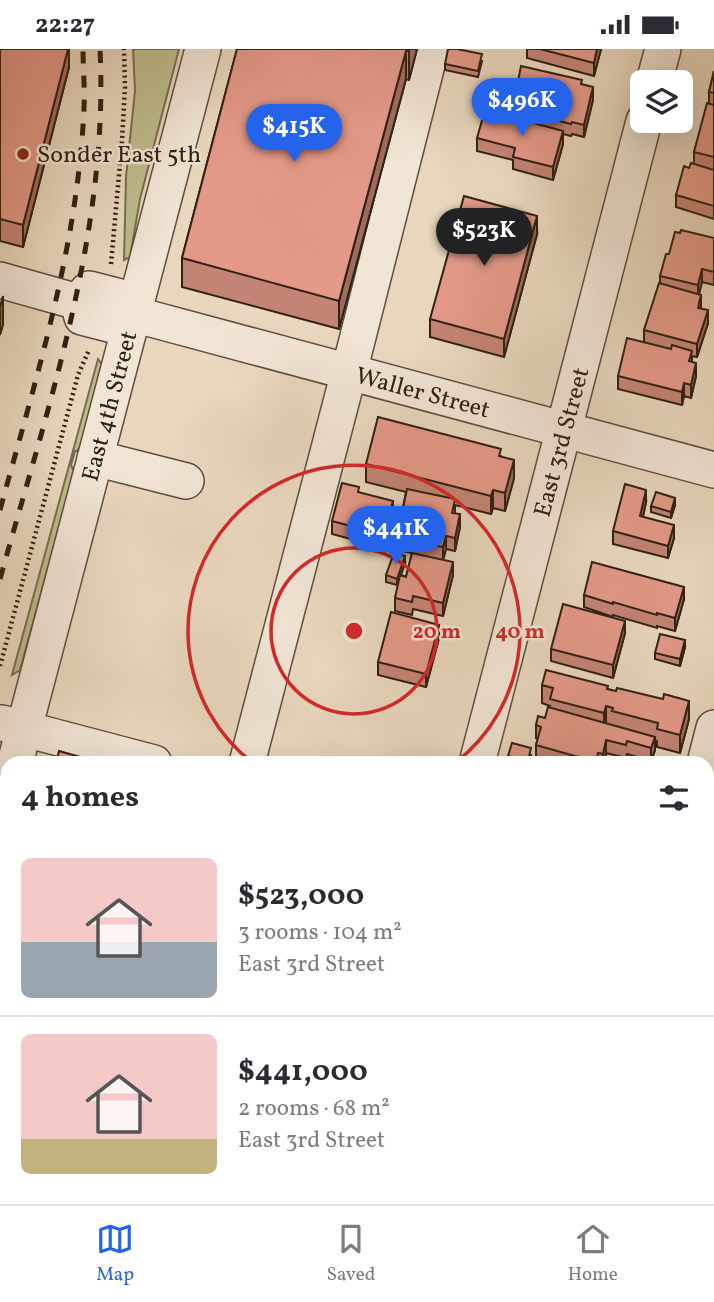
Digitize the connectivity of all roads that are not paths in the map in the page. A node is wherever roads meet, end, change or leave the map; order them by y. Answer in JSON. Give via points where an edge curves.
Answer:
{"nodes":[{"id":1,"x":203,"y":49,"type":"edge"},
{"id":2,"x":431,"y":49,"type":"edge"},
{"id":3,"x":663,"y":49,"type":"edge"},
{"id":4,"x":657,"y":70,"type":"edge"},
{"id":5,"x":641,"y":133,"type":"edge"},
{"id":6,"x":0,"y":281,"type":"edge"},
{"id":7,"x":133,"y":314,"type":"junction"},
{"id":8,"x":349,"y":372,"type":"junction"},
{"id":9,"x":564,"y":430,"type":"junction"},
{"id":10,"x":95,"y":458,"type":"junction"},
{"id":11,"x":714,"y":470,"type":"edge"},
{"id":12,"x":186,"y":481,"type":"dead end"},
{"id":13,"x":12,"y":725,"type":"edge"},
{"id":14,"x":714,"y":728,"type":"edge"},
{"id":15,"x":14,"y":756,"type":"edge"},
{"id":16,"x":128,"y":756,"type":"edge"},
{"id":17,"x":249,"y":756,"type":"edge"},
{"id":18,"x":479,"y":756,"type":"edge"},
{"id":19,"x":707,"y":756,"type":"edge"}],
"edges":[{"from":1,"to":7,"type":"street","name":"East 4th Street"},
{"from":2,"to":8,"type":"street"},
{"from":3,"to":4,"type":"street"},
{"from":5,"to":9,"type":"street","name":"East 3rd Street"},
{"from":6,"to":7,"type":"street","via":[[78,302],[82,317],[117,326]]},
{"from":7,"to":8,"type":"street","name":"Waller Street"},
{"from":7,"to":10,"type":"street","name":"East 4th Street"},
{"from":8,"to":9,"type":"street","name":"Waller Street"},
{"from":8,"to":17,"type":"street"},
{"from":9,"to":11,"type":"street","name":"Waller Street"},
{"from":9,"to":18,"type":"street","name":"East 3rd Street"},
{"from":10,"to":12,"type":"street"},
{"from":10,"to":13,"type":"street","name":"East 4th Street"},
{"from":13,"to":15,"type":"street","name":"East 4th Street"},
{"from":13,"to":16,"type":"street"},
{"from":14,"to":19,"type":"street"}]}
